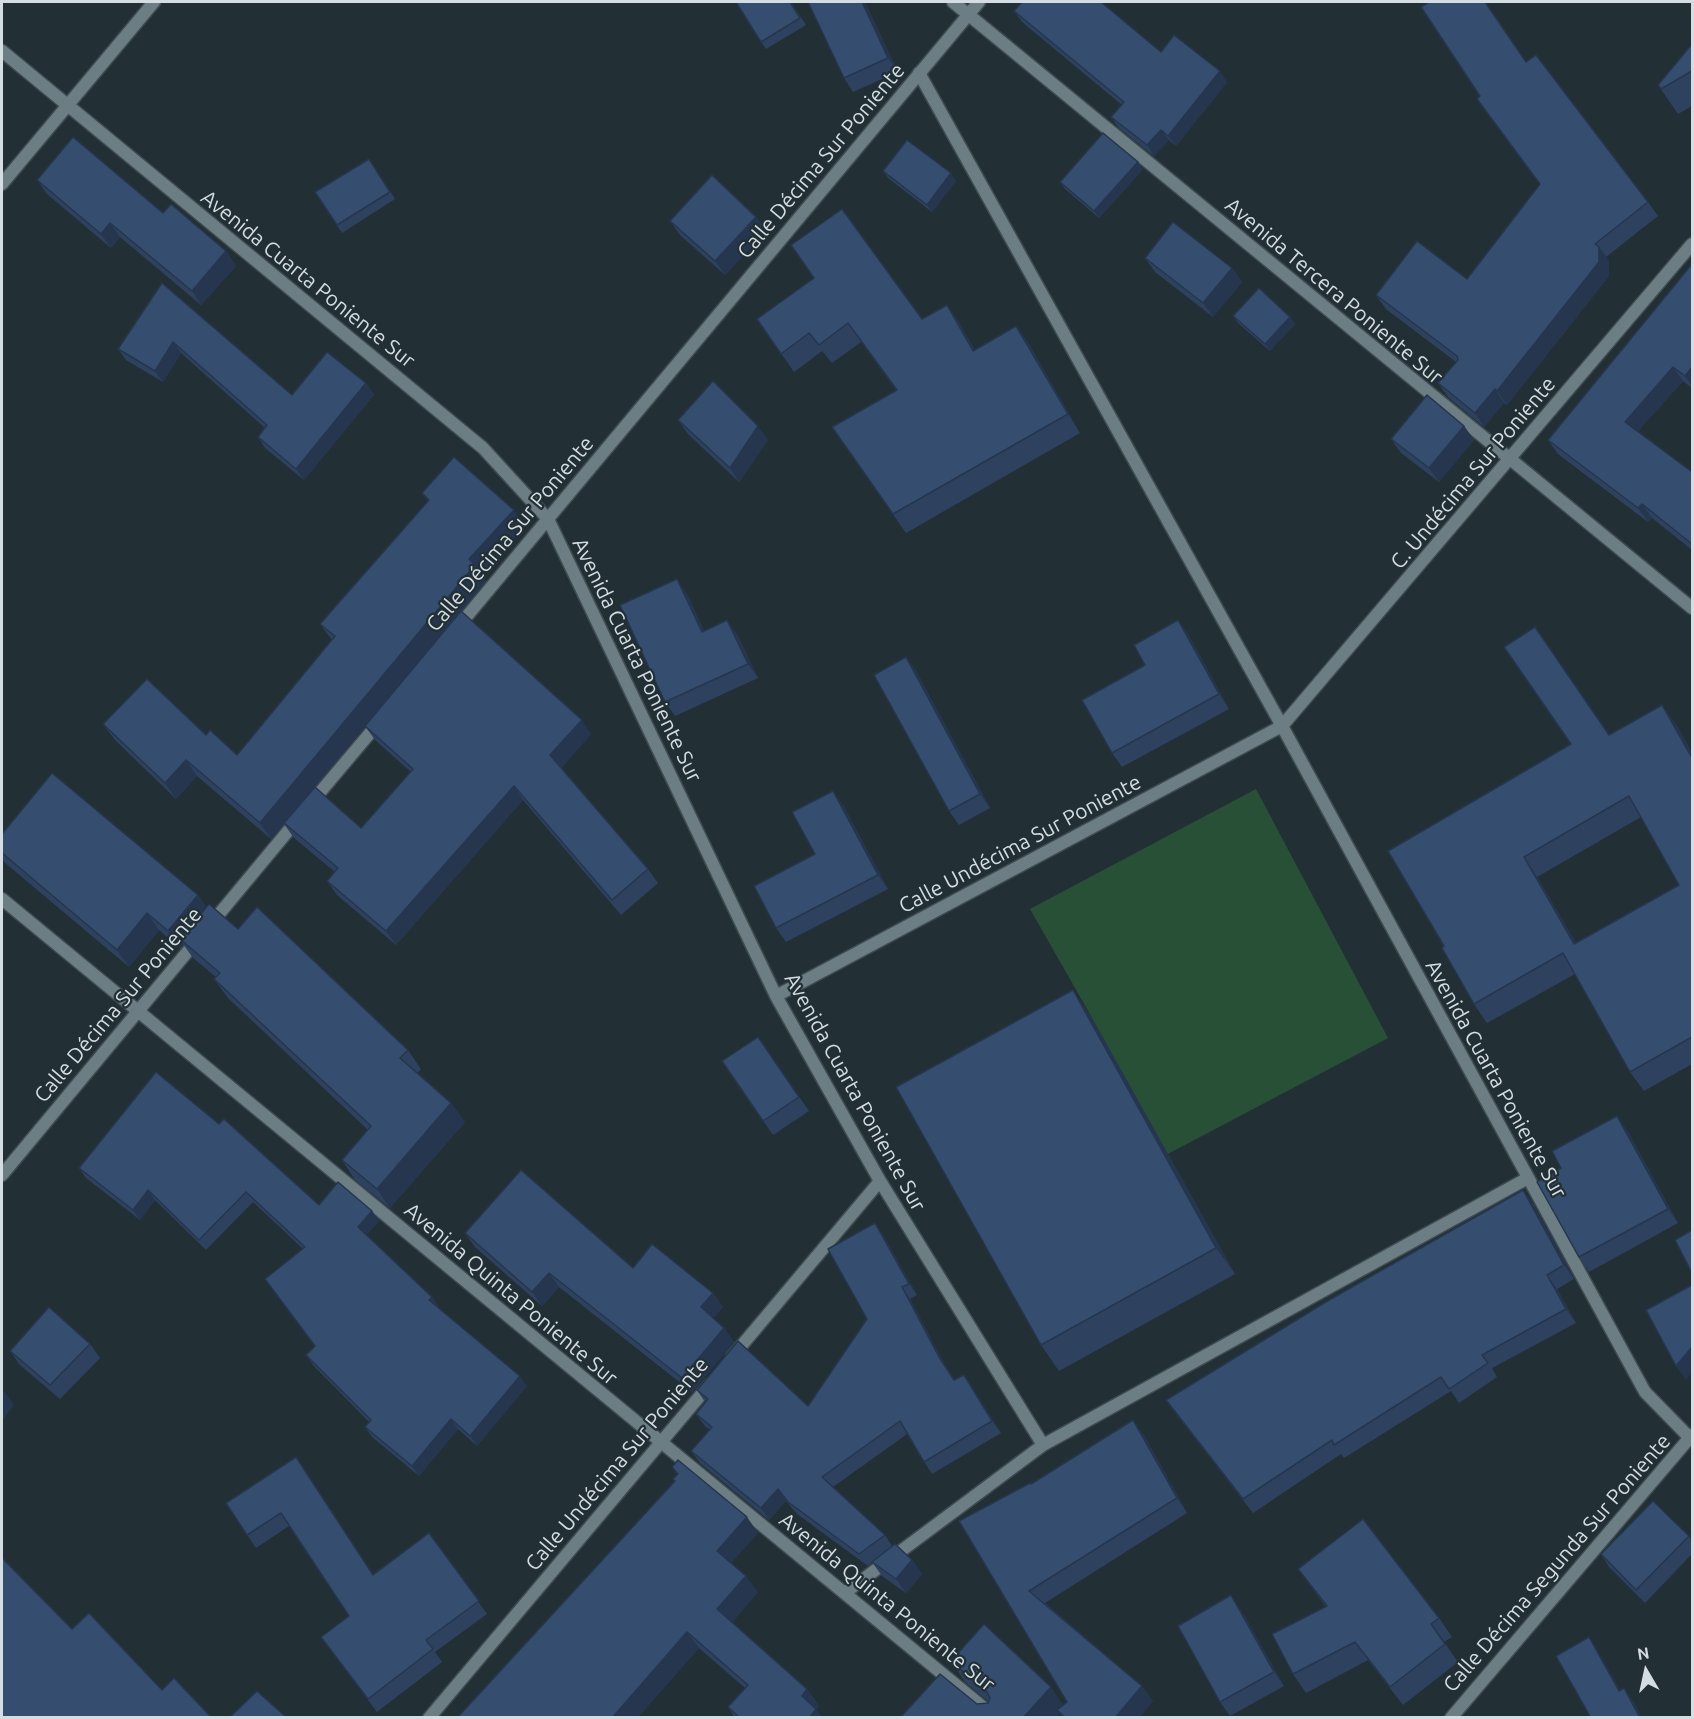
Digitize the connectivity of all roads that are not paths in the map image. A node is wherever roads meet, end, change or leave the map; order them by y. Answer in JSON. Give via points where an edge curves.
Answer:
{"nodes":[{"id":1,"x":154,"y":2,"type":"edge"},
{"id":2,"x":953,"y":2,"type":"edge"},
{"id":3,"x":979,"y":2,"type":"edge"},
{"id":4,"x":968,"y":14,"type":"junction"},
{"id":5,"x":2,"y":51,"type":"edge"},
{"id":6,"x":919,"y":73,"type":"junction"},
{"id":7,"x":67,"y":106,"type":"junction"},
{"id":8,"x":2,"y":184,"type":"edge"},
{"id":9,"x":1692,"y":244,"type":"edge"},
{"id":10,"x":1510,"y":461,"type":"junction"},
{"id":11,"x":548,"y":519,"type":"junction"},
{"id":12,"x":1692,"y":608,"type":"edge"},
{"id":13,"x":449,"y":637,"type":"edge"},
{"id":14,"x":388,"y":710,"type":"edge"},
{"id":15,"x":1282,"y":726,"type":"junction"},
{"id":16,"x":2,"y":899,"type":"edge"},
{"id":17,"x":776,"y":996,"type":"junction"},
{"id":18,"x":138,"y":1011,"type":"junction"},
{"id":19,"x":2,"y":1175,"type":"edge"},
{"id":20,"x":1528,"y":1178,"type":"junction"},
{"id":21,"x":880,"y":1181,"type":"junction"},
{"id":22,"x":1692,"y":1437,"type":"edge"},
{"id":23,"x":661,"y":1442,"type":"junction"},
{"id":24,"x":1043,"y":1445,"type":"junction"},
{"id":25,"x":846,"y":1592,"type":"junction"},
{"id":26,"x":429,"y":1718,"type":"edge"},
{"id":27,"x":996,"y":1718,"type":"edge"},
{"id":28,"x":1450,"y":1718,"type":"edge"}],
"edges":[{"from":1,"to":7,"type":"street"},
{"from":2,"to":4,"type":"street","name":"Avenida Tercera Poniente Sur"},
{"from":3,"to":4,"type":"street","name":"Calle Décima Sur Poniente"},
{"from":4,"to":6,"type":"street","name":"Calle Décima Sur Poniente"},
{"from":4,"to":10,"type":"street","name":"Avenida Tercera Poniente Sur"},
{"from":5,"to":7,"type":"street","name":"Avenida Cuarta Poniente Sur"},
{"from":6,"to":11,"type":"street","name":"Calle Décima Sur Poniente"},
{"from":6,"to":15,"type":"street","name":"Avenida Cuarta Poniente Sur"},
{"from":7,"to":8,"type":"street"},
{"from":7,"to":11,"type":"street","name":"Avenida Cuarta Poniente Sur","via":[[483,448]]},
{"from":9,"to":10,"type":"street","name":"C. Undécima Sur Poniente"},
{"from":10,"to":12,"type":"street","name":"Avenida Tercera Poniente Sur"},
{"from":10,"to":15,"type":"street","name":"C. Undécima Sur Poniente"},
{"from":11,"to":13,"type":"street","name":"Calle Décima Sur Poniente"},
{"from":11,"to":17,"type":"street","name":"Avenida Cuarta Poniente Sur"},
{"from":14,"to":18,"type":"street","name":"Calle Décima Sur Poniente"},
{"from":15,"to":17,"type":"street","name":"Calle Undécima Sur Poniente"},
{"from":15,"to":20,"type":"street","name":"Avenida Cuarta Poniente Sur"},
{"from":16,"to":18,"type":"street","name":"Avenida Quinta Poniente Sur"},
{"from":17,"to":21,"type":"street","name":"Avenida Cuarta Poniente Sur"},
{"from":18,"to":19,"type":"street","name":"Calle Décima Sur Poniente"},
{"from":18,"to":23,"type":"street","name":"Avenida Quinta Poniente Sur"},
{"from":20,"to":22,"type":"street","name":"Avenida Cuarta Poniente Sur","via":[[1644,1392]]},
{"from":20,"to":24,"type":"street"},
{"from":21,"to":23,"type":"street","name":"Calle Undécima Sur Poniente"},
{"from":21,"to":24,"type":"street","name":"Avenida Cuarta Poniente Sur"},
{"from":22,"to":28,"type":"street","name":"Calle Décima Segunda Sur Poniente"},
{"from":23,"to":25,"type":"street","name":"Avenida Quinta Poniente Sur"},
{"from":23,"to":26,"type":"street","name":"Calle Undécima Sur Poniente"},
{"from":24,"to":25,"type":"street"},
{"from":25,"to":27,"type":"street","name":"Avenida Quinta Poniente Sur"}]}
